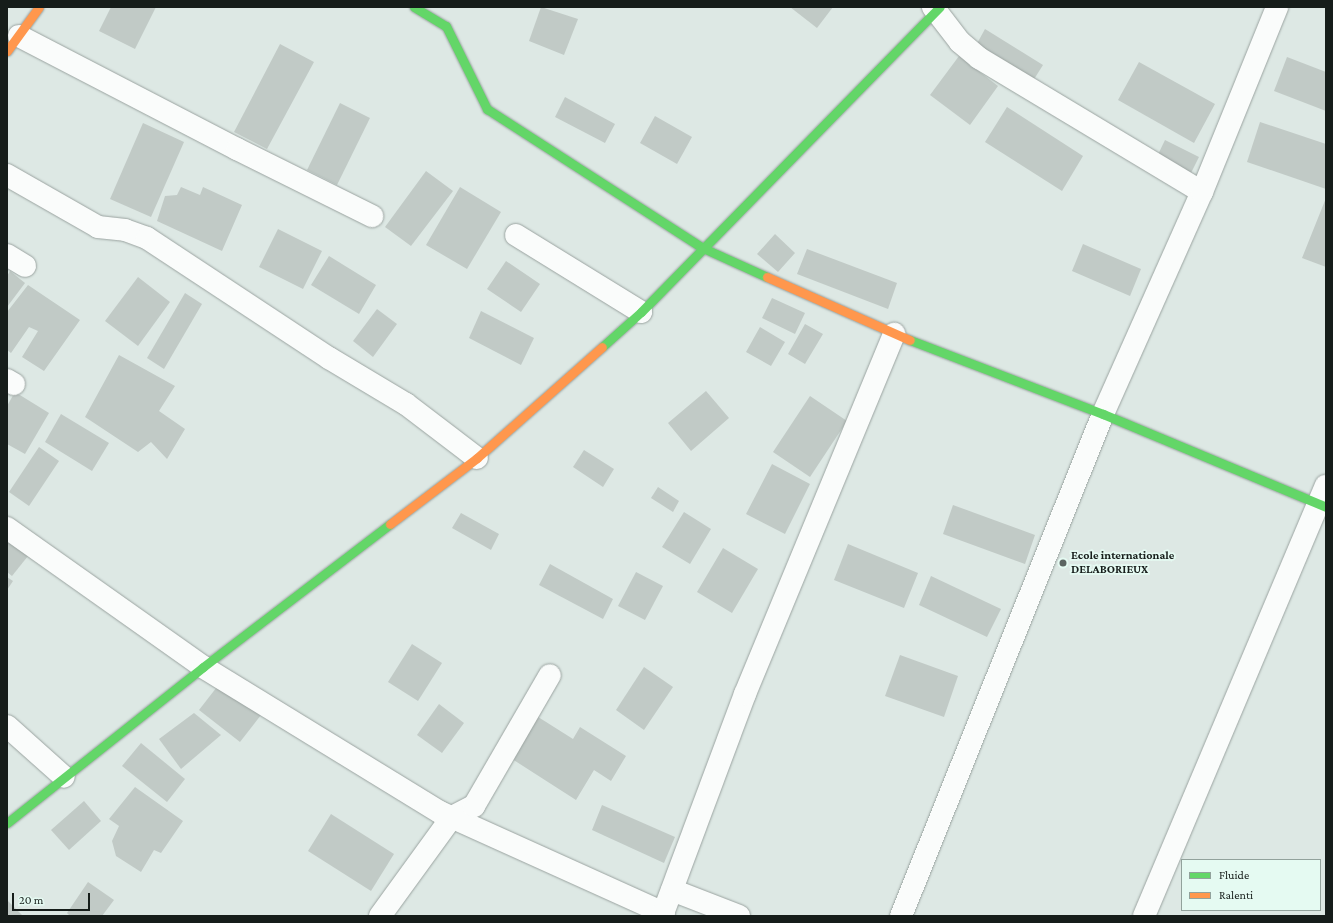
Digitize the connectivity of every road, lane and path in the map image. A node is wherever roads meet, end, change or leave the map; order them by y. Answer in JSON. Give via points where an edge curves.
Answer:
{"nodes":[{"id":1,"x":40,"y":7,"type":"edge"},
{"id":2,"x":414,"y":7,"type":"edge"},
{"id":3,"x":1277,"y":7,"type":"edge"},
{"id":4,"x":936,"y":8,"type":"edge"},
{"id":5,"x":13,"y":44,"type":"edge"},
{"id":6,"x":7,"y":175,"type":"edge"},
{"id":7,"x":1202,"y":192,"type":"junction"},
{"id":8,"x":372,"y":216,"type":"dead end"},
{"id":9,"x":516,"y":235,"type":"dead end"},
{"id":10,"x":703,"y":248,"type":"junction"},
{"id":11,"x":641,"y":312,"type":"junction"},
{"id":12,"x":894,"y":334,"type":"junction"},
{"id":13,"x":1102,"y":414,"type":"junction"},
{"id":14,"x":477,"y":458,"type":"junction"},
{"id":15,"x":1323,"y":499,"type":"edge"},
{"id":16,"x":7,"y":528,"type":"edge"},
{"id":17,"x":203,"y":667,"type":"junction"},
{"id":18,"x":550,"y":675,"type":"dead end"},
{"id":19,"x":7,"y":726,"type":"edge"},
{"id":20,"x":64,"y":777,"type":"junction"},
{"id":21,"x":452,"y":817,"type":"junction"},
{"id":22,"x":7,"y":823,"type":"edge"},
{"id":23,"x":672,"y":890,"type":"junction"},
{"id":24,"x":663,"y":914,"type":"edge"},
{"id":25,"x":380,"y":916,"type":"edge"},
{"id":26,"x":739,"y":916,"type":"edge"},
{"id":27,"x":901,"y":916,"type":"edge"},
{"id":28,"x":1144,"y":916,"type":"edge"}],
"edges":[{"from":1,"to":5,"type":"street"},
{"from":2,"to":10,"type":"street","via":[[446,26],[487,109]]},
{"from":3,"to":7,"type":"street"},
{"from":4,"to":7,"type":"street","via":[[960,42],[979,58]]},
{"from":4,"to":10,"type":"street"},
{"from":5,"to":8,"type":"street","via":[[237,149]]},
{"from":6,"to":14,"type":"street","via":[[98,227],[125,230],[147,238],[328,358],[406,404]]},
{"from":7,"to":13,"type":"street"},
{"from":9,"to":11,"type":"street"},
{"from":10,"to":11,"type":"street"},
{"from":10,"to":12,"type":"street"},
{"from":11,"to":14,"type":"street"},
{"from":12,"to":13,"type":"street"},
{"from":12,"to":23,"type":"street","via":[[745,694]]},
{"from":13,"to":15,"type":"street"},
{"from":13,"to":27,"type":"street"},
{"from":14,"to":17,"type":"street"},
{"from":15,"to":28,"type":"street"},
{"from":16,"to":17,"type":"street"},
{"from":17,"to":20,"type":"street"},
{"from":17,"to":21,"type":"street"},
{"from":18,"to":21,"type":"street","via":[[474,806]]},
{"from":19,"to":20,"type":"street"},
{"from":20,"to":22,"type":"street"},
{"from":21,"to":24,"type":"street"},
{"from":21,"to":25,"type":"street"},
{"from":23,"to":24,"type":"street"},
{"from":23,"to":26,"type":"street"}]}
